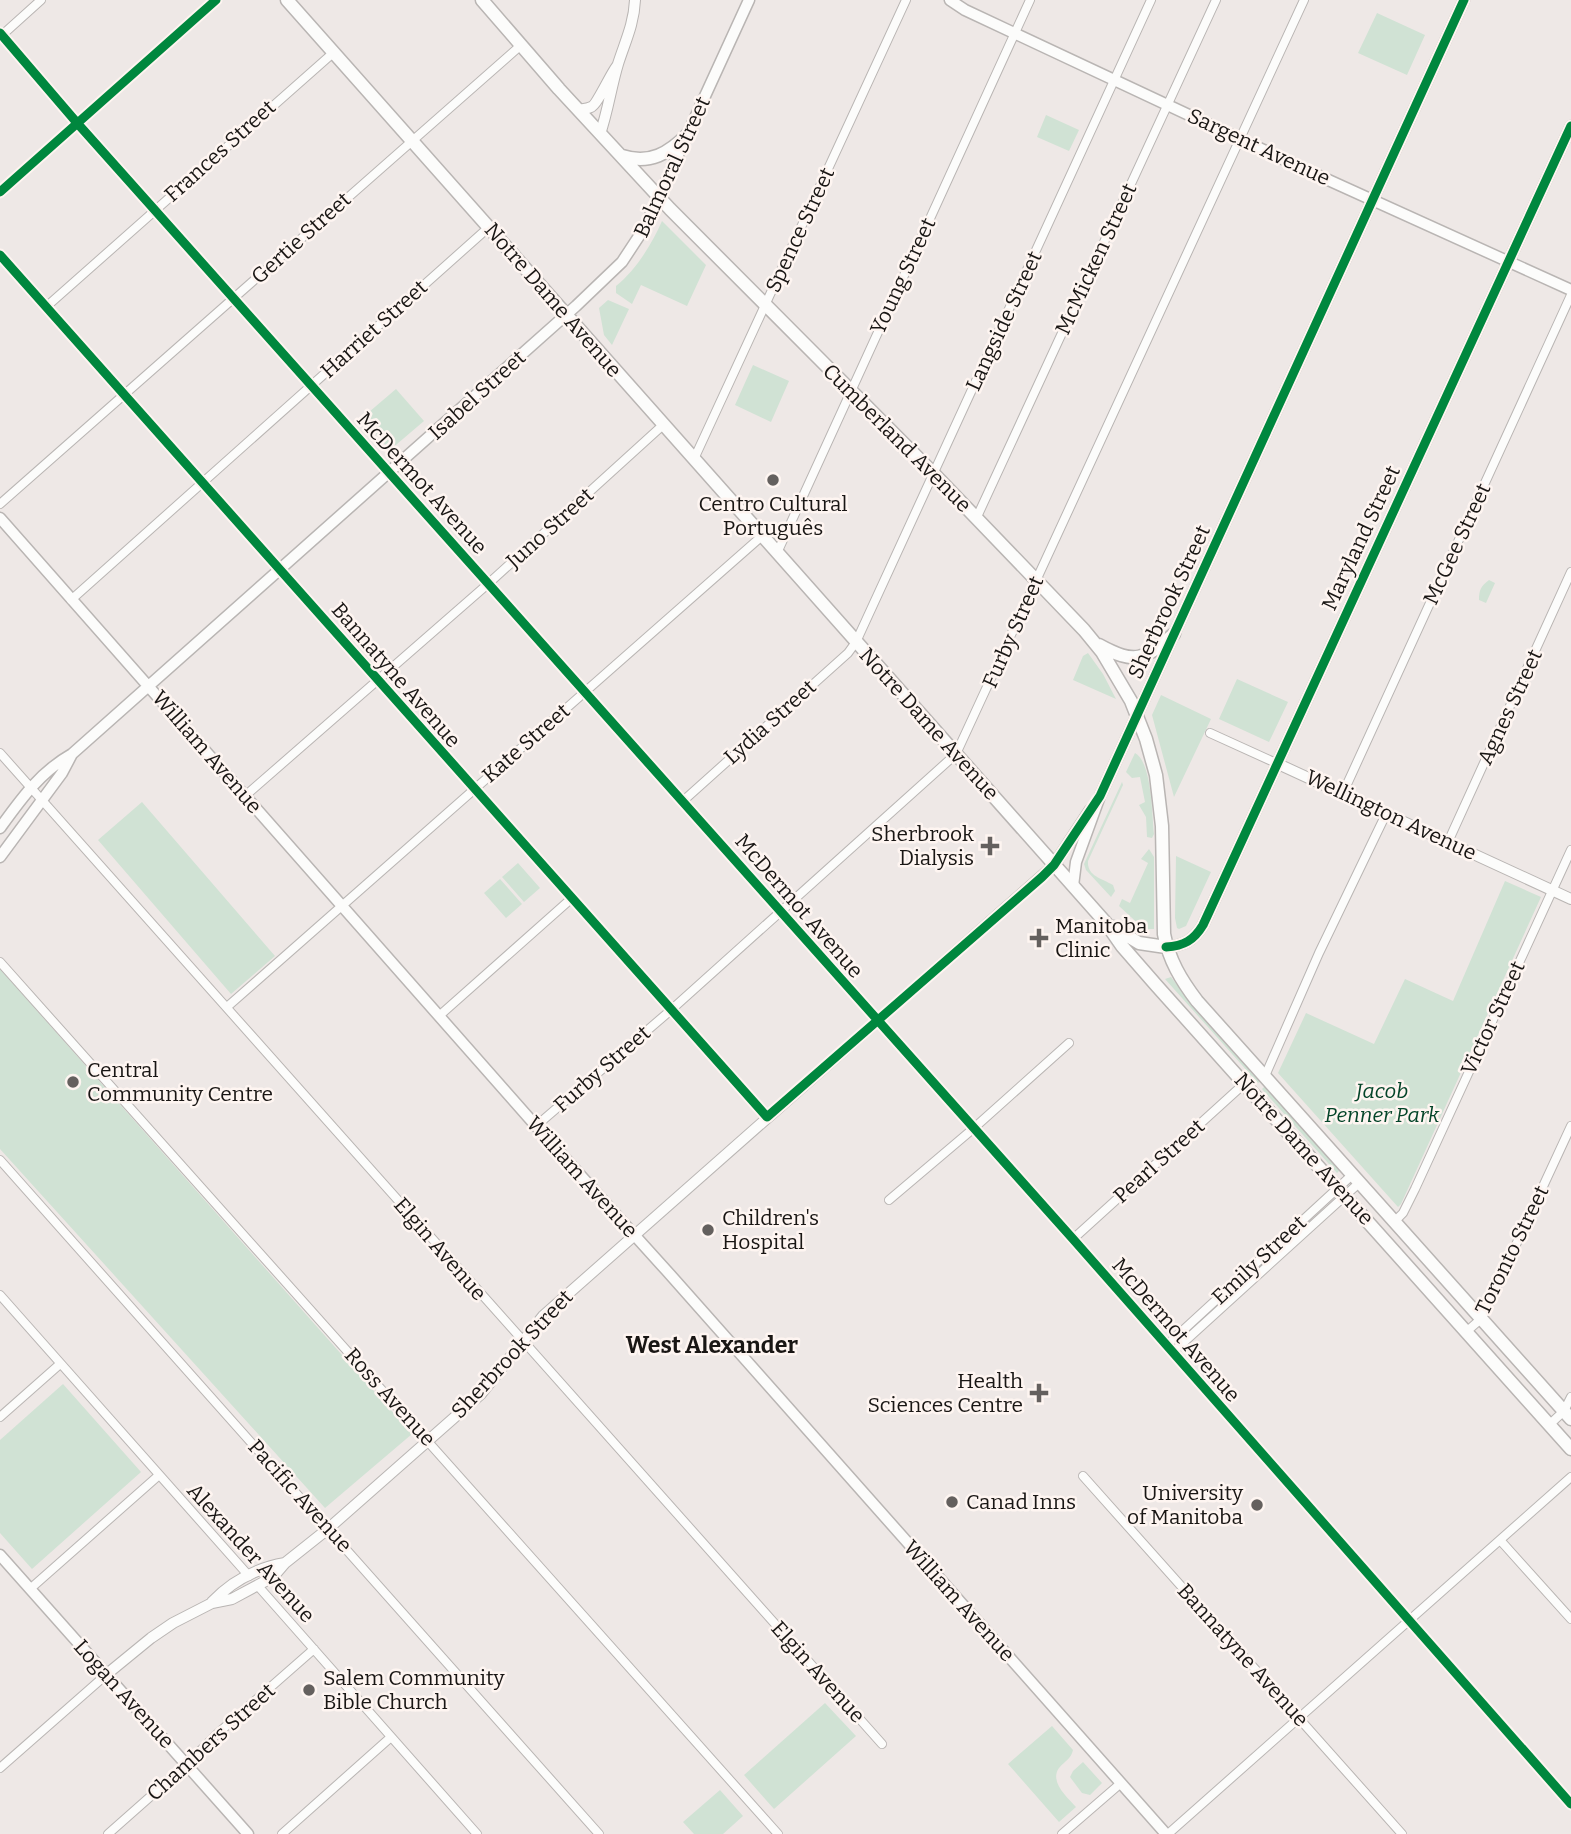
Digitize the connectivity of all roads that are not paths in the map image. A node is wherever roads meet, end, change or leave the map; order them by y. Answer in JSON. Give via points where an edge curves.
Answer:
{"nodes":[{"id":1,"x":41,"y":0,"type":"edge"},
{"id":2,"x":216,"y":0,"type":"edge"},
{"id":3,"x":286,"y":0,"type":"edge"},
{"id":4,"x":482,"y":0,"type":"edge"},
{"id":5,"x":496,"y":0,"type":"edge"},
{"id":6,"x":635,"y":0,"type":"edge"},
{"id":7,"x":749,"y":0,"type":"edge"},
{"id":8,"x":906,"y":0,"type":"edge"},
{"id":9,"x":950,"y":0,"type":"edge"},
{"id":10,"x":1030,"y":0,"type":"edge"},
{"id":11,"x":1151,"y":0,"type":"edge"},
{"id":12,"x":1216,"y":0,"type":"edge"},
{"id":13,"x":1304,"y":0,"type":"edge"},
{"id":14,"x":1464,"y":0,"type":"edge"},
{"id":15,"x":496,"y":16,"type":"junction"},
{"id":16,"x":1015,"y":34,"type":"junction"},
{"id":17,"x":1,"y":35,"type":"edge"},
{"id":18,"x":520,"y":46,"type":"junction"},
{"id":19,"x":333,"y":53,"type":"junction"},
{"id":20,"x":617,"y":66,"type":"junction"},
{"id":21,"x":1114,"y":80,"type":"junction"},
{"id":22,"x":1169,"y":105,"type":"junction"},
{"id":23,"x":578,"y":110,"type":"junction"},
{"id":24,"x":78,"y":124,"type":"junction"},
{"id":25,"x":1571,"y":126,"type":"edge"},
{"id":26,"x":600,"y":134,"type":"junction"},
{"id":27,"x":688,"y":134,"type":"junction"},
{"id":28,"x":412,"y":139,"type":"junction"},
{"id":29,"x":1240,"y":139,"type":"junction"},
{"id":30,"x":622,"y":155,"type":"junction"},
{"id":31,"x":0,"y":192,"type":"edge"},
{"id":32,"x":659,"y":197,"type":"junction"},
{"id":33,"x":1372,"y":199,"type":"junction"},
{"id":34,"x":155,"y":210,"type":"junction"},
{"id":35,"x":489,"y":227,"type":"junction"},
{"id":36,"x":0,"y":255,"type":"edge"},
{"id":37,"x":1507,"y":262,"type":"junction"},
{"id":38,"x":1571,"y":293,"type":"edge"},
{"id":39,"x":233,"y":298,"type":"junction"},
{"id":40,"x":766,"y":305,"type":"junction"},
{"id":41,"x":46,"y":307,"type":"junction"},
{"id":42,"x":567,"y":315,"type":"junction"},
{"id":43,"x":311,"y":385,"type":"junction"},
{"id":44,"x":851,"y":391,"type":"junction"},
{"id":45,"x":123,"y":396,"type":"junction"},
{"id":46,"x":663,"y":425,"type":"junction"},
{"id":47,"x":694,"y":459,"type":"junction"},
{"id":48,"x":390,"y":473,"type":"junction"},
{"id":49,"x":934,"y":474,"type":"junction"},
{"id":50,"x":201,"y":482,"type":"junction"},
{"id":51,"x":0,"y":504,"type":"edge"},
{"id":52,"x":0,"y":518,"type":"edge"},
{"id":53,"x":976,"y":519,"type":"junction"},
{"id":54,"x":762,"y":536,"type":"junction"},
{"id":55,"x":778,"y":553,"type":"junction"},
{"id":56,"x":280,"y":570,"type":"junction"},
{"id":57,"x":1571,"y":572,"type":"edge"},
{"id":58,"x":1037,"y":581,"type":"junction"},
{"id":59,"x":489,"y":583,"type":"junction"},
{"id":60,"x":71,"y":600,"type":"junction"},
{"id":61,"x":1174,"y":634,"type":"junction"},
{"id":62,"x":856,"y":642,"type":"junction"},
{"id":63,"x":1096,"y":643,"type":"junction"},
{"id":64,"x":379,"y":680,"type":"junction"},
{"id":65,"x":148,"y":685,"type":"junction"},
{"id":66,"x":585,"y":691,"type":"junction"},
{"id":67,"x":1137,"y":714,"type":"junction"},
{"id":68,"x":1210,"y":733,"type":"dead end"},
{"id":69,"x":0,"y":753,"type":"edge"},
{"id":70,"x":72,"y":754,"type":"junction"},
{"id":71,"x":956,"y":754,"type":"junction"},
{"id":72,"x":1276,"y":763,"type":"junction"},
{"id":73,"x":30,"y":787,"type":"junction"},
{"id":74,"x":474,"y":789,"type":"junction"},
{"id":75,"x":1343,"y":793,"type":"junction"},
{"id":76,"x":245,"y":796,"type":"junction"},
{"id":77,"x":1100,"y":796,"type":"junction"},
{"id":78,"x":41,"y":801,"type":"junction"},
{"id":79,"x":683,"y":801,"type":"junction"},
{"id":80,"x":1386,"y":814,"type":"junction"},
{"id":81,"x":0,"y":828,"type":"edge"},
{"id":82,"x":1448,"y":842,"type":"junction"},
{"id":83,"x":1571,"y":850,"type":"edge"},
{"id":84,"x":0,"y":857,"type":"edge"},
{"id":85,"x":1054,"y":865,"type":"junction"},
{"id":86,"x":1073,"y":886,"type":"junction"},
{"id":87,"x":1552,"y":891,"type":"junction"},
{"id":88,"x":572,"y":898,"type":"junction"},
{"id":89,"x":1571,"y":899,"type":"edge"},
{"id":90,"x":343,"y":906,"type":"junction"},
{"id":91,"x":780,"y":911,"type":"junction"},
{"id":92,"x":1106,"y":923,"type":"junction"},
{"id":93,"x":1166,"y":947,"type":"junction"},
{"id":94,"x":0,"y":962,"type":"edge"},
{"id":95,"x":227,"y":1007,"type":"junction"},
{"id":96,"x":671,"y":1010,"type":"junction"},
{"id":97,"x":439,"y":1016,"type":"junction"},
{"id":98,"x":877,"y":1020,"type":"junction"},
{"id":99,"x":1069,"y":1043,"type":"dead end"},
{"id":100,"x":1265,"y":1076,"type":"junction"},
{"id":101,"x":1245,"y":1083,"type":"junction"},
{"id":102,"x":767,"y":1116,"type":"junction"},
{"id":103,"x":536,"y":1126,"type":"junction"},
{"id":104,"x":1571,"y":1126,"type":"edge"},
{"id":105,"x":974,"y":1128,"type":"junction"},
{"id":106,"x":0,"y":1160,"type":"edge"},
{"id":107,"x":1356,"y":1179,"type":"junction"},
{"id":108,"x":1342,"y":1191,"type":"junction"},
{"id":109,"x":890,"y":1200,"type":"dead end"},
{"id":110,"x":1394,"y":1222,"type":"junction"},
{"id":111,"x":634,"y":1234,"type":"junction"},
{"id":112,"x":1073,"y":1239,"type":"junction"},
{"id":113,"x":0,"y":1295,"type":"edge"},
{"id":114,"x":1482,"y":1318,"type":"junction"},
{"id":115,"x":1466,"y":1332,"type":"junction"},
{"id":116,"x":522,"y":1342,"type":"junction"},
{"id":117,"x":1170,"y":1349,"type":"junction"},
{"id":118,"x":60,"y":1364,"type":"junction"},
{"id":119,"x":1571,"y":1397,"type":"edge"},
{"id":120,"x":1568,"y":1415,"type":"edge"},
{"id":121,"x":0,"y":1418,"type":"edge"},
{"id":122,"x":1549,"y":1424,"type":"junction"},
{"id":123,"x":429,"y":1441,"type":"junction"},
{"id":124,"x":1571,"y":1449,"type":"edge"},
{"id":125,"x":158,"y":1476,"type":"junction"},
{"id":126,"x":1083,"y":1476,"type":"dead end"},
{"id":127,"x":1571,"y":1477,"type":"edge"},
{"id":128,"x":329,"y":1528,"type":"junction"},
{"id":129,"x":1500,"y":1540,"type":"junction"},
{"id":130,"x":0,"y":1555,"type":"edge"},
{"id":131,"x":285,"y":1563,"type":"junction"},
{"id":132,"x":249,"y":1576,"type":"junction"},
{"id":133,"x":258,"y":1586,"type":"junction"},
{"id":134,"x":30,"y":1589,"type":"junction"},
{"id":135,"x":212,"y":1603,"type":"junction"},
{"id":136,"x":1571,"y":1619,"type":"edge"},
{"id":137,"x":1410,"y":1621,"type":"junction"},
{"id":138,"x":314,"y":1649,"type":"junction"},
{"id":139,"x":107,"y":1674,"type":"junction"},
{"id":140,"x":1299,"y":1718,"type":"junction"},
{"id":141,"x":391,"y":1737,"type":"junction"},
{"id":142,"x":882,"y":1744,"type":"dead end"},
{"id":143,"x":186,"y":1765,"type":"junction"},
{"id":144,"x":0,"y":1768,"type":"edge"},
{"id":145,"x":1121,"y":1783,"type":"junction"},
{"id":146,"x":1571,"y":1804,"type":"edge"},
{"id":147,"x":470,"y":1826,"type":"junction"},
{"id":148,"x":108,"y":1834,"type":"edge"},
{"id":149,"x":248,"y":1834,"type":"edge"},
{"id":150,"x":282,"y":1834,"type":"edge"},
{"id":151,"x":461,"y":1834,"type":"edge"},
{"id":152,"x":477,"y":1834,"type":"edge"},
{"id":153,"x":599,"y":1834,"type":"edge"},
{"id":154,"x":778,"y":1834,"type":"edge"},
{"id":155,"x":1062,"y":1834,"type":"edge"},
{"id":156,"x":1167,"y":1834,"type":"edge"},
{"id":157,"x":1402,"y":1834,"type":"edge"}],
"edges":[{"from":1,"to":17,"type":"street"},
{"from":2,"to":24,"type":"street"},
{"from":3,"to":19,"type":"main road","name":"Notre Dame Avenue"},
{"from":4,"to":15,"type":"main road","name":"Cumberland Avenue"},
{"from":5,"to":15,"type":"main road"},
{"from":6,"to":20,"type":"street","via":[[631,29]]},
{"from":7,"to":27,"type":"main road","name":"Balmoral Street"},
{"from":8,"to":40,"type":"street","name":"Spence Street"},
{"from":9,"to":16,"type":"main road","name":"Sargent Avenue"},
{"from":10,"to":16,"type":"street","name":"Young Street"},
{"from":11,"to":21,"type":"street","name":"Langside Street"},
{"from":12,"to":22,"type":"street","name":"McMicken Street"},
{"from":13,"to":29,"type":"street","name":"Furby Street"},
{"from":14,"to":33,"type":"main road","name":"Sherbrook Street"},
{"from":15,"to":18,"type":"main road","name":"Cumberland Avenue"},
{"from":16,"to":21,"type":"main road","name":"Sargent Avenue"},
{"from":16,"to":44,"type":"street","name":"Young Street"},
{"from":17,"to":24,"type":"street","name":"McDermot Avenue"},
{"from":18,"to":23,"type":"main road","name":"Cumberland Avenue"},
{"from":18,"to":28,"type":"street","name":"Gertie Street"},
{"from":19,"to":28,"type":"main road","name":"Notre Dame Avenue"},
{"from":19,"to":34,"type":"street","name":"Frances Street"},
{"from":20,"to":23,"type":"street","via":[[596,103]]},
{"from":20,"to":26,"type":"street"},
{"from":21,"to":22,"type":"main road","name":"Sargent Avenue"},
{"from":21,"to":49,"type":"street","name":"Langside Street"},
{"from":22,"to":29,"type":"main road","name":"Sargent Avenue"},
{"from":22,"to":53,"type":"street","name":"McMicken Street"},
{"from":23,"to":26,"type":"main road","name":"Cumberland Avenue"},
{"from":24,"to":31,"type":"street"},
{"from":24,"to":34,"type":"street","name":"McDermot Avenue"},
{"from":25,"to":37,"type":"main road","name":"Maryland Street"},
{"from":26,"to":30,"type":"main road","name":"Cumberland Avenue"},
{"from":27,"to":30,"type":"main road","via":[[654,158]]},
{"from":27,"to":32,"type":"main road","name":"Balmoral Street"},
{"from":28,"to":35,"type":"main road","name":"Notre Dame Avenue"},
{"from":28,"to":39,"type":"street","name":"Gertie Street"},
{"from":29,"to":33,"type":"main road","name":"Sargent Avenue"},
{"from":29,"to":58,"type":"street","name":"Furby Street"},
{"from":30,"to":32,"type":"main road","name":"Cumberland Avenue"},
{"from":32,"to":40,"type":"main road","name":"Cumberland Avenue"},
{"from":32,"to":42,"type":"main road","name":"Balmoral Street","via":[[629,253]]},
{"from":33,"to":37,"type":"main road","name":"Sargent Avenue"},
{"from":33,"to":61,"type":"main road","name":"Sherbrook Street"},
{"from":34,"to":39,"type":"street","name":"McDermot Avenue"},
{"from":34,"to":41,"type":"street","name":"Frances Street"},
{"from":35,"to":42,"type":"main road","name":"Notre Dame Avenue"},
{"from":35,"to":43,"type":"street","name":"Harriet Street"},
{"from":36,"to":41,"type":"street","name":"Bannatyne Avenue"},
{"from":37,"to":38,"type":"main road","name":"Sargent Avenue"},
{"from":37,"to":72,"type":"main road","name":"Maryland Street"},
{"from":38,"to":75,"type":"street","name":"McGee Street"},
{"from":39,"to":43,"type":"street","name":"McDermot Avenue"},
{"from":39,"to":45,"type":"street","name":"Gertie Street"},
{"from":40,"to":44,"type":"main road","name":"Cumberland Avenue"},
{"from":40,"to":47,"type":"street","name":"Spence Street"},
{"from":41,"to":45,"type":"street","name":"Bannatyne Avenue"},
{"from":42,"to":46,"type":"main road","name":"Notre Dame Avenue"},
{"from":42,"to":48,"type":"main road","name":"Isabel Street"},
{"from":43,"to":48,"type":"street","name":"McDermot Avenue"},
{"from":43,"to":50,"type":"street","name":"Harriet Street"},
{"from":44,"to":49,"type":"main road","name":"Cumberland Avenue"},
{"from":44,"to":55,"type":"street","name":"Young Street"},
{"from":45,"to":50,"type":"street","name":"Bannatyne Avenue"},
{"from":45,"to":51,"type":"street","name":"Gertie Street"},
{"from":46,"to":47,"type":"main road","name":"Notre Dame Avenue"},
{"from":46,"to":59,"type":"street","name":"Juno Street"},
{"from":47,"to":54,"type":"main road","name":"Notre Dame Avenue"},
{"from":48,"to":56,"type":"main road","name":"Isabel Street"},
{"from":48,"to":59,"type":"street","name":"McDermot Avenue"},
{"from":49,"to":53,"type":"main road","name":"Cumberland Avenue"},
{"from":49,"to":62,"type":"street","name":"Langside Street"},
{"from":50,"to":56,"type":"street","name":"Bannatyne Avenue"},
{"from":50,"to":60,"type":"street","name":"Harriet Street"},
{"from":52,"to":60,"type":"main road","name":"William Avenue"},
{"from":53,"to":58,"type":"main road","name":"Cumberland Avenue"},
{"from":54,"to":55,"type":"main road","name":"Notre Dame Avenue"},
{"from":54,"to":66,"type":"street","name":"Kate Street"},
{"from":55,"to":62,"type":"main road","name":"Notre Dame Avenue"},
{"from":56,"to":64,"type":"street","name":"Bannatyne Avenue"},
{"from":56,"to":65,"type":"main road","name":"Isabel Street"},
{"from":57,"to":82,"type":"street","name":"Agnes Street"},
{"from":58,"to":63,"type":"main road","name":"Cumberland Avenue"},
{"from":58,"to":71,"type":"street","name":"Furby Street"},
{"from":59,"to":64,"type":"street","name":"Juno Street"},
{"from":59,"to":66,"type":"street","name":"McDermot Avenue"},
{"from":60,"to":65,"type":"main road","name":"William Avenue"},
{"from":61,"to":63,"type":"main road","via":[[1154,652],[1133,659]]},
{"from":61,"to":67,"type":"main road","name":"Sherbrook Street"},
{"from":62,"to":71,"type":"main road","name":"Notre Dame Avenue"},
{"from":62,"to":79,"type":"street","name":"Lydia Street"},
{"from":63,"to":67,"type":"main road","name":"Cumberland Avenue"},
{"from":64,"to":74,"type":"street","name":"Bannatyne Avenue"},
{"from":64,"to":76,"type":"street","name":"Juno Street"},
{"from":65,"to":70,"type":"main road","name":"Isabel Street"},
{"from":65,"to":76,"type":"main road","name":"William Avenue"},
{"from":66,"to":74,"type":"street","name":"Kate Street"},
{"from":66,"to":79,"type":"street","name":"McDermot Avenue"},
{"from":67,"to":77,"type":"main road","name":"Sherbrook Street"},
{"from":67,"to":93,"type":"main road","name":"Cumberland Avenue","via":[[1160,797]]},
{"from":68,"to":72,"type":"street","name":"Wellington Avenue"},
{"from":69,"to":73,"type":"street","name":"Elgin Avenue"},
{"from":70,"to":73,"type":"main road","name":"Isabel Street"},
{"from":70,"to":78,"type":"main road","name":"Isabel Street"},
{"from":71,"to":85,"type":"main road","name":"Notre Dame Avenue"},
{"from":71,"to":91,"type":"street","name":"Furby Street"},
{"from":72,"to":75,"type":"street","name":"Wellington Avenue"},
{"from":72,"to":93,"type":"main road","name":"Maryland Street","via":[[1201,929],[1185,944]]},
{"from":73,"to":78,"type":"street","name":"Elgin Avenue"},
{"from":73,"to":81,"type":"main road","name":"Isabel Street"},
{"from":74,"to":88,"type":"street","name":"Bannatyne Avenue"},
{"from":74,"to":90,"type":"street","name":"Kate Street"},
{"from":75,"to":80,"type":"street","name":"Wellington Avenue"},
{"from":76,"to":90,"type":"main road","name":"William Avenue"},
{"from":77,"to":85,"type":"main road","name":"Sherbrook Street"},
{"from":77,"to":86,"type":"main road","name":"Sherbrook Street","via":[[1076,862]]},
{"from":78,"to":84,"type":"main road","name":"Isabel Street"},
{"from":78,"to":95,"type":"street","name":"Elgin Avenue"},
{"from":79,"to":91,"type":"street","name":"McDermot Avenue"},
{"from":80,"to":82,"type":"street","name":"Wellington Avenue"},
{"from":80,"to":100,"type":"street"},
{"from":82,"to":87,"type":"street","name":"Wellington Avenue"},
{"from":83,"to":87,"type":"street","name":"Victor Street"},
{"from":85,"to":86,"type":"main road","name":"Notre Dame Avenue"},
{"from":85,"to":98,"type":"street","name":"Sherbrook Street"},
{"from":86,"to":92,"type":"main road","name":"Notre Dame Avenue"},
{"from":87,"to":89,"type":"street","name":"Wellington Avenue"},
{"from":87,"to":110,"type":"street","name":"Victor Street","via":[[1415,1189]]},
{"from":88,"to":96,"type":"street","name":"Bannatyne Avenue"},
{"from":88,"to":97,"type":"street"},
{"from":90,"to":95,"type":"street","name":"Kate Street"},
{"from":90,"to":97,"type":"main road","name":"William Avenue"},
{"from":91,"to":96,"type":"street","name":"Furby Street"},
{"from":91,"to":98,"type":"street","name":"McDermot Avenue"},
{"from":92,"to":93,"type":"main road","via":[[1139,943]]},
{"from":92,"to":101,"type":"main road","name":"Notre Dame Avenue"},
{"from":93,"to":100,"type":"main road","name":"Notre Dame Avenue","via":[[1181,979]]},
{"from":94,"to":123,"type":"street","name":"Ross Avenue"},
{"from":95,"to":116,"type":"street","name":"Elgin Avenue"},
{"from":96,"to":102,"type":"street","name":"Bannatyne Avenue"},
{"from":96,"to":103,"type":"street","name":"Furby Street"},
{"from":97,"to":103,"type":"main road","name":"William Avenue"},
{"from":98,"to":102,"type":"street","name":"Sherbrook Street"},
{"from":98,"to":105,"type":"street","name":"McDermot Avenue"},
{"from":99,"to":105,"type":"street"},
{"from":100,"to":107,"type":"main road","name":"Notre Dame Avenue"},
{"from":101,"to":108,"type":"main road","name":"Notre Dame Avenue"},
{"from":101,"to":112,"type":"street","name":"Pearl Street"},
{"from":102,"to":111,"type":"street","name":"Sherbrook Street"},
{"from":103,"to":111,"type":"main road","name":"William Avenue"},
{"from":104,"to":114,"type":"street","name":"Toronto Street"},
{"from":105,"to":109,"type":"street"},
{"from":105,"to":112,"type":"street","name":"McDermot Avenue"},
{"from":106,"to":128,"type":"street","name":"Pacific Avenue"},
{"from":107,"to":108,"type":"street","name":"Emily Street"},
{"from":107,"to":110,"type":"main road","name":"Notre Dame Avenue"},
{"from":108,"to":115,"type":"main road","name":"Notre Dame Avenue"},
{"from":108,"to":117,"type":"street","name":"Emily Street"},
{"from":110,"to":114,"type":"main road","name":"Notre Dame Avenue"},
{"from":111,"to":116,"type":"street","name":"Sherbrook Street","via":[[542,1316]]},
{"from":111,"to":145,"type":"main road","name":"William Avenue"},
{"from":112,"to":117,"type":"street","name":"McDermot Avenue"},
{"from":113,"to":118,"type":"street","name":"Alexander Avenue"},
{"from":114,"to":115,"type":"street","name":"Toronto Street"},
{"from":114,"to":120,"type":"main road","name":"Notre Dame Avenue"},
{"from":115,"to":122,"type":"main road","name":"Notre Dame Avenue"},
{"from":116,"to":123,"type":"street","name":"Sherbrook Street","via":[[486,1389]]},
{"from":116,"to":142,"type":"street","name":"Elgin Avenue"},
{"from":117,"to":137,"type":"street","name":"McDermot Avenue"},
{"from":118,"to":121,"type":"street"},
{"from":118,"to":125,"type":"street","name":"Alexander Avenue"},
{"from":119,"to":120,"type":"street"},
{"from":120,"to":122,"type":"street"},
{"from":122,"to":124,"type":"main road","name":"Notre Dame Avenue"},
{"from":123,"to":128,"type":"street","name":"Sherbrook Street"},
{"from":123,"to":154,"type":"street","name":"Ross Avenue"},
{"from":125,"to":132,"type":"street","name":"Alexander Avenue"},
{"from":125,"to":134,"type":"street"},
{"from":126,"to":140,"type":"street","name":"Bannatyne Avenue"},
{"from":127,"to":129,"type":"street"},
{"from":128,"to":131,"type":"street","name":"Sherbrook Street"},
{"from":128,"to":153,"type":"street","name":"Pacific Avenue"},
{"from":129,"to":136,"type":"street"},
{"from":129,"to":137,"type":"street"},
{"from":130,"to":134,"type":"main road","name":"Logan Avenue"},
{"from":131,"to":132,"type":"street","name":"Sherbrook Street","via":[[265,1566]]},
{"from":131,"to":133,"type":"street","name":"Sherbrook Street"},
{"from":132,"to":135,"type":"street","name":"Sherbrook Street","via":[[225,1588]]},
{"from":133,"to":135,"type":"street","name":"Sherbrook Street"},
{"from":133,"to":138,"type":"street","name":"Alexander Avenue"},
{"from":134,"to":139,"type":"main road","name":"Logan Avenue"},
{"from":135,"to":139,"type":"street","name":"Sherbrook Street","via":[[161,1631]]},
{"from":137,"to":140,"type":"street"},
{"from":137,"to":146,"type":"street","name":"McDermot Avenue"},
{"from":138,"to":141,"type":"street","name":"Alexander Avenue"},
{"from":138,"to":143,"type":"street","name":"Chambers Street"},
{"from":139,"to":143,"type":"main road","name":"Logan Avenue"},
{"from":139,"to":144,"type":"street","name":"Sherbrook Street"},
{"from":140,"to":156,"type":"street"},
{"from":140,"to":157,"type":"street","name":"Bannatyne Avenue"},
{"from":141,"to":147,"type":"street","name":"Alexander Avenue"},
{"from":141,"to":150,"type":"street"},
{"from":143,"to":148,"type":"street","name":"Chambers Street"},
{"from":143,"to":149,"type":"main road","name":"Logan Avenue"},
{"from":145,"to":155,"type":"street"},
{"from":145,"to":156,"type":"main road","name":"William Avenue"},
{"from":147,"to":151,"type":"street"},
{"from":147,"to":152,"type":"street","name":"Alexander Avenue"}]}
